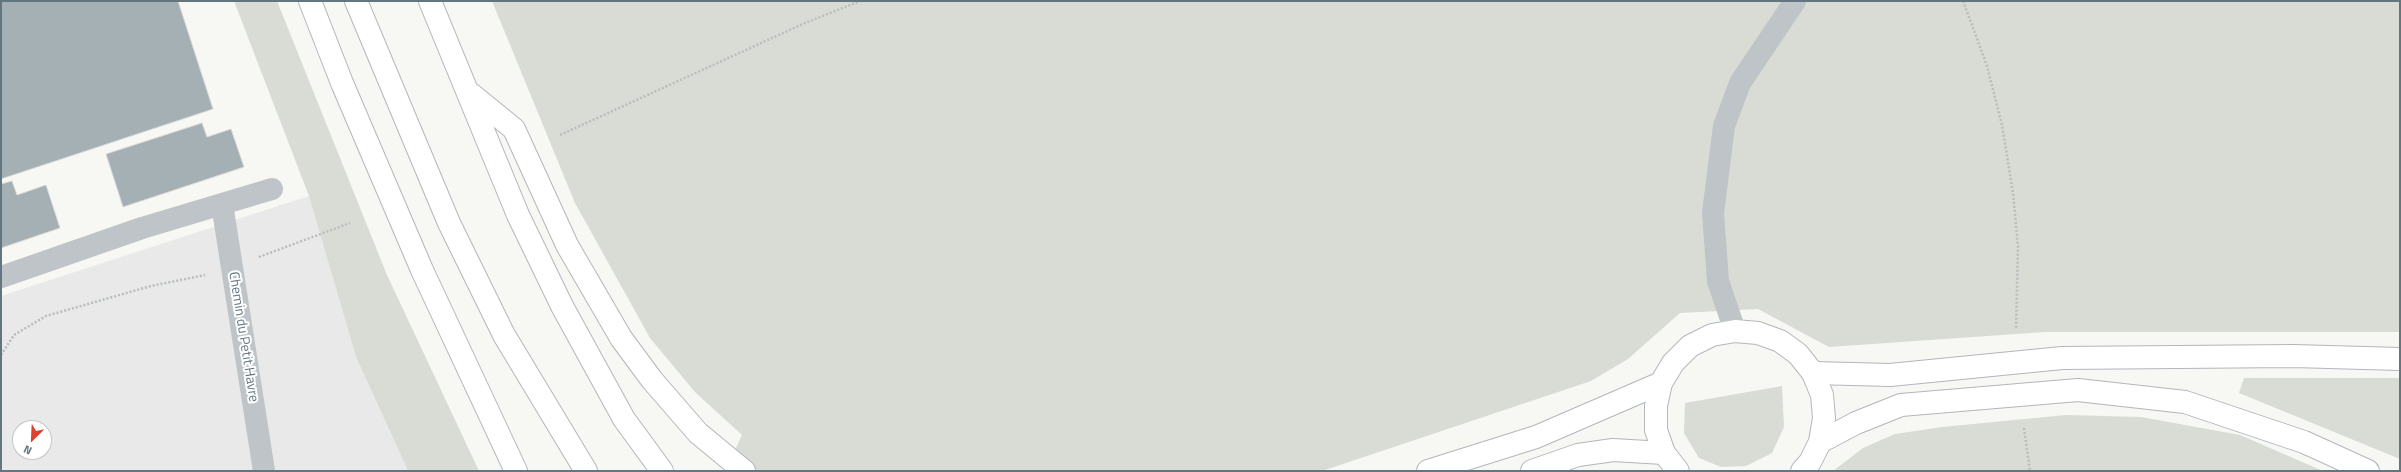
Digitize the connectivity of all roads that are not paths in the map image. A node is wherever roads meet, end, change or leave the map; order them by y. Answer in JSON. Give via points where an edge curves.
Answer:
{"nodes":[{"id":1,"x":310,"y":1,"type":"edge"},
{"id":2,"x":356,"y":1,"type":"edge"},
{"id":3,"x":430,"y":1,"type":"edge"},
{"id":4,"x":1795,"y":1,"type":"edge"},
{"id":5,"x":468,"y":92,"type":"junction"},
{"id":6,"x":272,"y":189,"type":"dead end"},
{"id":7,"x":222,"y":204,"type":"junction"},
{"id":8,"x":1,"y":277,"type":"edge"},
{"id":9,"x":1735,"y":331,"type":"junction"},
{"id":10,"x":2400,"y":359,"type":"edge"},
{"id":11,"x":1813,"y":373,"type":"junction"},
{"id":12,"x":1661,"y":383,"type":"junction"},
{"id":13,"x":1820,"y":442,"type":"junction"},
{"id":14,"x":1664,"y":453,"type":"junction"},
{"id":15,"x":264,"y":471,"type":"edge"},
{"id":16,"x":516,"y":471,"type":"edge"},
{"id":17,"x":586,"y":471,"type":"edge"},
{"id":18,"x":662,"y":471,"type":"edge"},
{"id":19,"x":744,"y":471,"type":"edge"},
{"id":20,"x":1428,"y":471,"type":"edge"},
{"id":21,"x":1532,"y":471,"type":"edge"},
{"id":22,"x":1678,"y":471,"type":"edge"},
{"id":23,"x":1802,"y":471,"type":"edge"},
{"id":24,"x":2368,"y":471,"type":"edge"}],
"edges":[{"from":1,"to":16,"type":"main road","via":[[422,270]]},
{"from":2,"to":17,"type":"main road","via":[[449,223],[504,335]]},
{"from":3,"to":5,"type":"main road"},
{"from":4,"to":9,"type":"street","via":[[1740,83],[1724,126],[1712,213],[1718,281]]},
{"from":5,"to":18,"type":"main road","via":[[518,215],[562,306],[624,419]]},
{"from":5,"to":19,"type":"main road","via":[[514,129],[567,245],[621,338],[698,433]]},
{"from":6,"to":7,"type":"street"},
{"from":7,"to":8,"type":"street","via":[[142,228]]},
{"from":7,"to":15,"type":"street","name":"Chemin du Petit Havre"},
{"from":9,"to":11,"type":"main road","via":[[1758,333],[1780,341],[1798,354]]},
{"from":9,"to":12,"type":"main road","via":[[1712,335],[1690,346],[1673,363]]},
{"from":10,"to":11,"type":"main road","via":[[2293,356],[2062,358],[1890,375]]},
{"from":11,"to":13,"type":"main road","via":[[1822,395],[1824,418]]},
{"from":12,"to":14,"type":"main road","via":[[1656,406],[1656,430]]},
{"from":12,"to":20,"type":"main road","via":[[1536,437]]},
{"from":13,"to":23,"type":"main road","via":[[1810,462]]},
{"from":13,"to":24,"type":"main road","via":[[1856,423],[1901,405],[2078,390],[2185,402],[2304,442]]},
{"from":14,"to":21,"type":"main road","via":[[1613,450],[1578,455]]},
{"from":14,"to":22,"type":"main road"}]}
